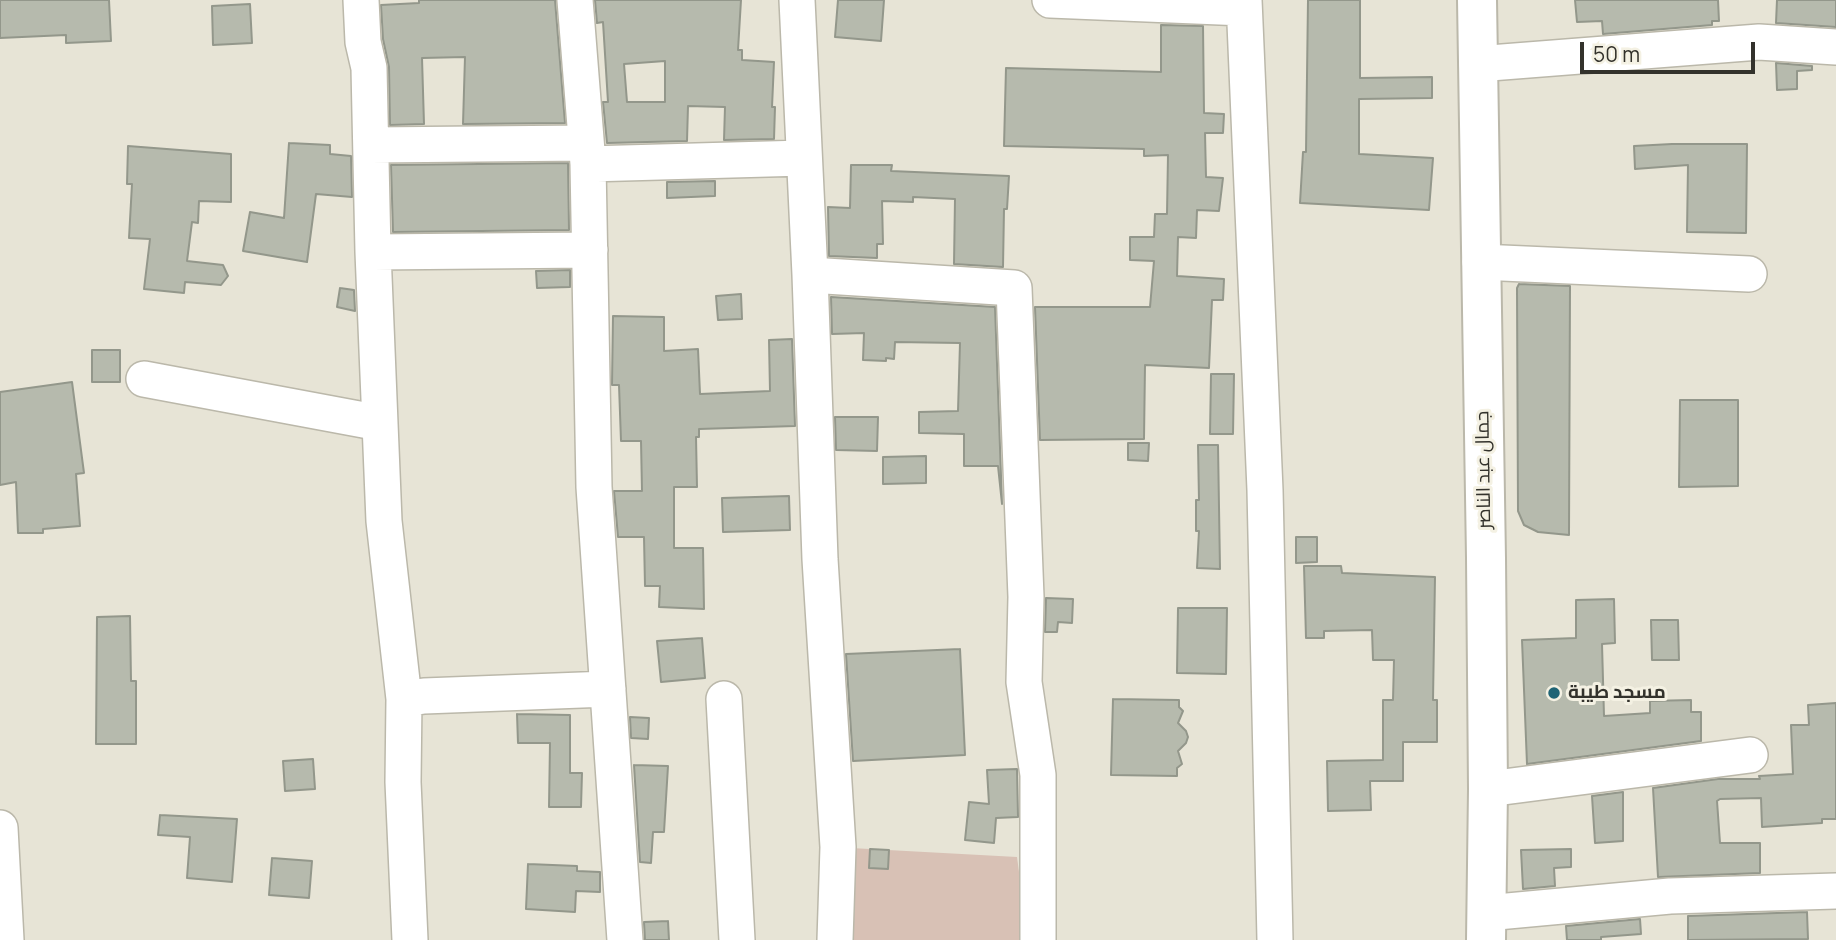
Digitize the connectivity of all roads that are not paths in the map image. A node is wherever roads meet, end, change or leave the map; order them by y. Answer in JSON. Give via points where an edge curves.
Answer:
{"nodes":[{"id":1,"x":361,"y":0,"type":"edge"},
{"id":2,"x":575,"y":0,"type":"edge"},
{"id":3,"x":797,"y":0,"type":"edge"},
{"id":4,"x":1050,"y":0,"type":"edge"},
{"id":5,"x":1477,"y":0,"type":"edge"},
{"id":6,"x":1244,"y":4,"type":"edge"},
{"id":7,"x":1836,"y":47,"type":"edge"},
{"id":8,"x":1477,"y":64,"type":"junction"},
{"id":9,"x":371,"y":145,"type":"junction"},
{"id":10,"x":587,"y":153,"type":"junction"},
{"id":11,"x":804,"y":158,"type":"junction"},
{"id":12,"x":590,"y":250,"type":"junction"},
{"id":13,"x":373,"y":252,"type":"junction"},
{"id":14,"x":1480,"y":262,"type":"junction"},
{"id":15,"x":1749,"y":274,"type":"dead end"},
{"id":16,"x":810,"y":275,"type":"junction"},
{"id":17,"x":144,"y":379,"type":"dead end"},
{"id":18,"x":380,"y":423,"type":"junction"},
{"id":19,"x":608,"y":689,"type":"junction"},
{"id":20,"x":404,"y":699,"type":"junction"},
{"id":21,"x":724,"y":699,"type":"dead end"},
{"id":22,"x":1750,"y":755,"type":"dead end"},
{"id":23,"x":1488,"y":789,"type":"junction"},
{"id":24,"x":0,"y":828,"type":"edge"},
{"id":25,"x":1836,"y":891,"type":"edge"},
{"id":26,"x":1486,"y":926,"type":"edge"},
{"id":27,"x":6,"y":940,"type":"edge"},
{"id":28,"x":410,"y":940,"type":"edge"},
{"id":29,"x":625,"y":940,"type":"edge"},
{"id":30,"x":737,"y":940,"type":"edge"},
{"id":31,"x":835,"y":940,"type":"edge"},
{"id":32,"x":1038,"y":940,"type":"edge"},
{"id":33,"x":1275,"y":940,"type":"edge"}],
"edges":[{"from":1,"to":9,"type":"street"},
{"from":2,"to":10,"type":"street"},
{"from":3,"to":11,"type":"street"},
{"from":4,"to":6,"type":"street"},
{"from":5,"to":8,"type":"main road","name":"جمال عبد الناصر"},
{"from":6,"to":33,"type":"street","via":[[1265,490]]},
{"from":7,"to":8,"type":"street","via":[[1759,42]]},
{"from":8,"to":14,"type":"main road","name":"جمال عبد الناصر"},
{"from":9,"to":10,"type":"street"},
{"from":9,"to":13,"type":"street"},
{"from":10,"to":11,"type":"street"},
{"from":10,"to":12,"type":"street"},
{"from":11,"to":16,"type":"street"},
{"from":12,"to":13,"type":"street"},
{"from":12,"to":19,"type":"street","via":[[594,487]]},
{"from":13,"to":18,"type":"street"},
{"from":14,"to":15,"type":"street"},
{"from":14,"to":23,"type":"main road","name":"جمال عبد الناصر"},
{"from":16,"to":31,"type":"street","via":[[820,559],[838,847]]},
{"from":16,"to":32,"type":"street","via":[[1014,288],[1026,597],[1024,682],[1038,775]]},
{"from":17,"to":18,"type":"street"},
{"from":18,"to":20,"type":"street","via":[[384,521]]},
{"from":19,"to":20,"type":"street"},
{"from":19,"to":29,"type":"street"},
{"from":20,"to":28,"type":"street"},
{"from":21,"to":30,"type":"street"},
{"from":22,"to":23,"type":"street"},
{"from":23,"to":26,"type":"main road","name":"جمال عبد الناصر"},
{"from":24,"to":27,"type":"street"},
{"from":25,"to":26,"type":"street","via":[[1670,896]]}]}
